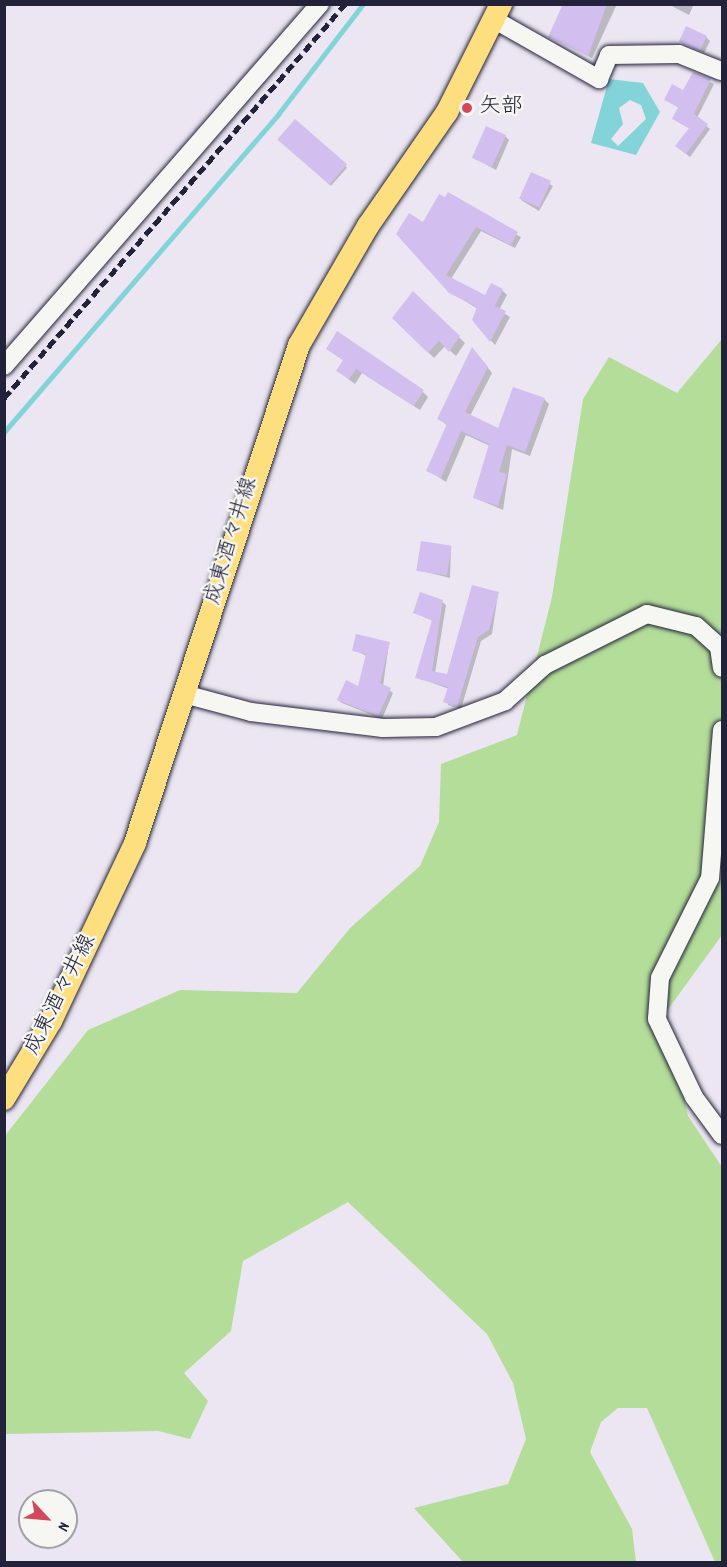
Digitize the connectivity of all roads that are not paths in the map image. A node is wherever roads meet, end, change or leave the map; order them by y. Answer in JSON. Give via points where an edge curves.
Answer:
{"nodes":[{"id":1,"x":320,"y":4,"type":"edge"},
{"id":2,"x":498,"y":12,"type":"edge"},
{"id":3,"x":721,"y":71,"type":"dead end"},
{"id":4,"x":4,"y":366,"type":"edge"},
{"id":5,"x":723,"y":668,"type":"edge"},
{"id":6,"x":184,"y":694,"type":"junction"},
{"id":7,"x":723,"y":730,"type":"edge"},
{"id":8,"x":4,"y":1099,"type":"edge"},
{"id":9,"x":723,"y":1135,"type":"edge"}],
"edges":[{"from":1,"to":4,"type":"street"},
{"from":2,"to":3,"type":"street","via":[[599,79],[609,55],[679,54]]},
{"from":2,"to":6,"type":"main road","name":"成東酒々井線","via":[[447,112],[368,226],[299,345]]},
{"from":5,"to":6,"type":"street","via":[[719,647],[696,626],[647,614],[545,665],[505,701],[436,727],[383,728],[251,712]]},
{"from":6,"to":8,"type":"main road","name":"成東酒々井線","via":[[135,843],[51,1021]]},
{"from":7,"to":9,"type":"street","via":[[710,878],[660,978],[657,1019],[694,1097]]}]}
